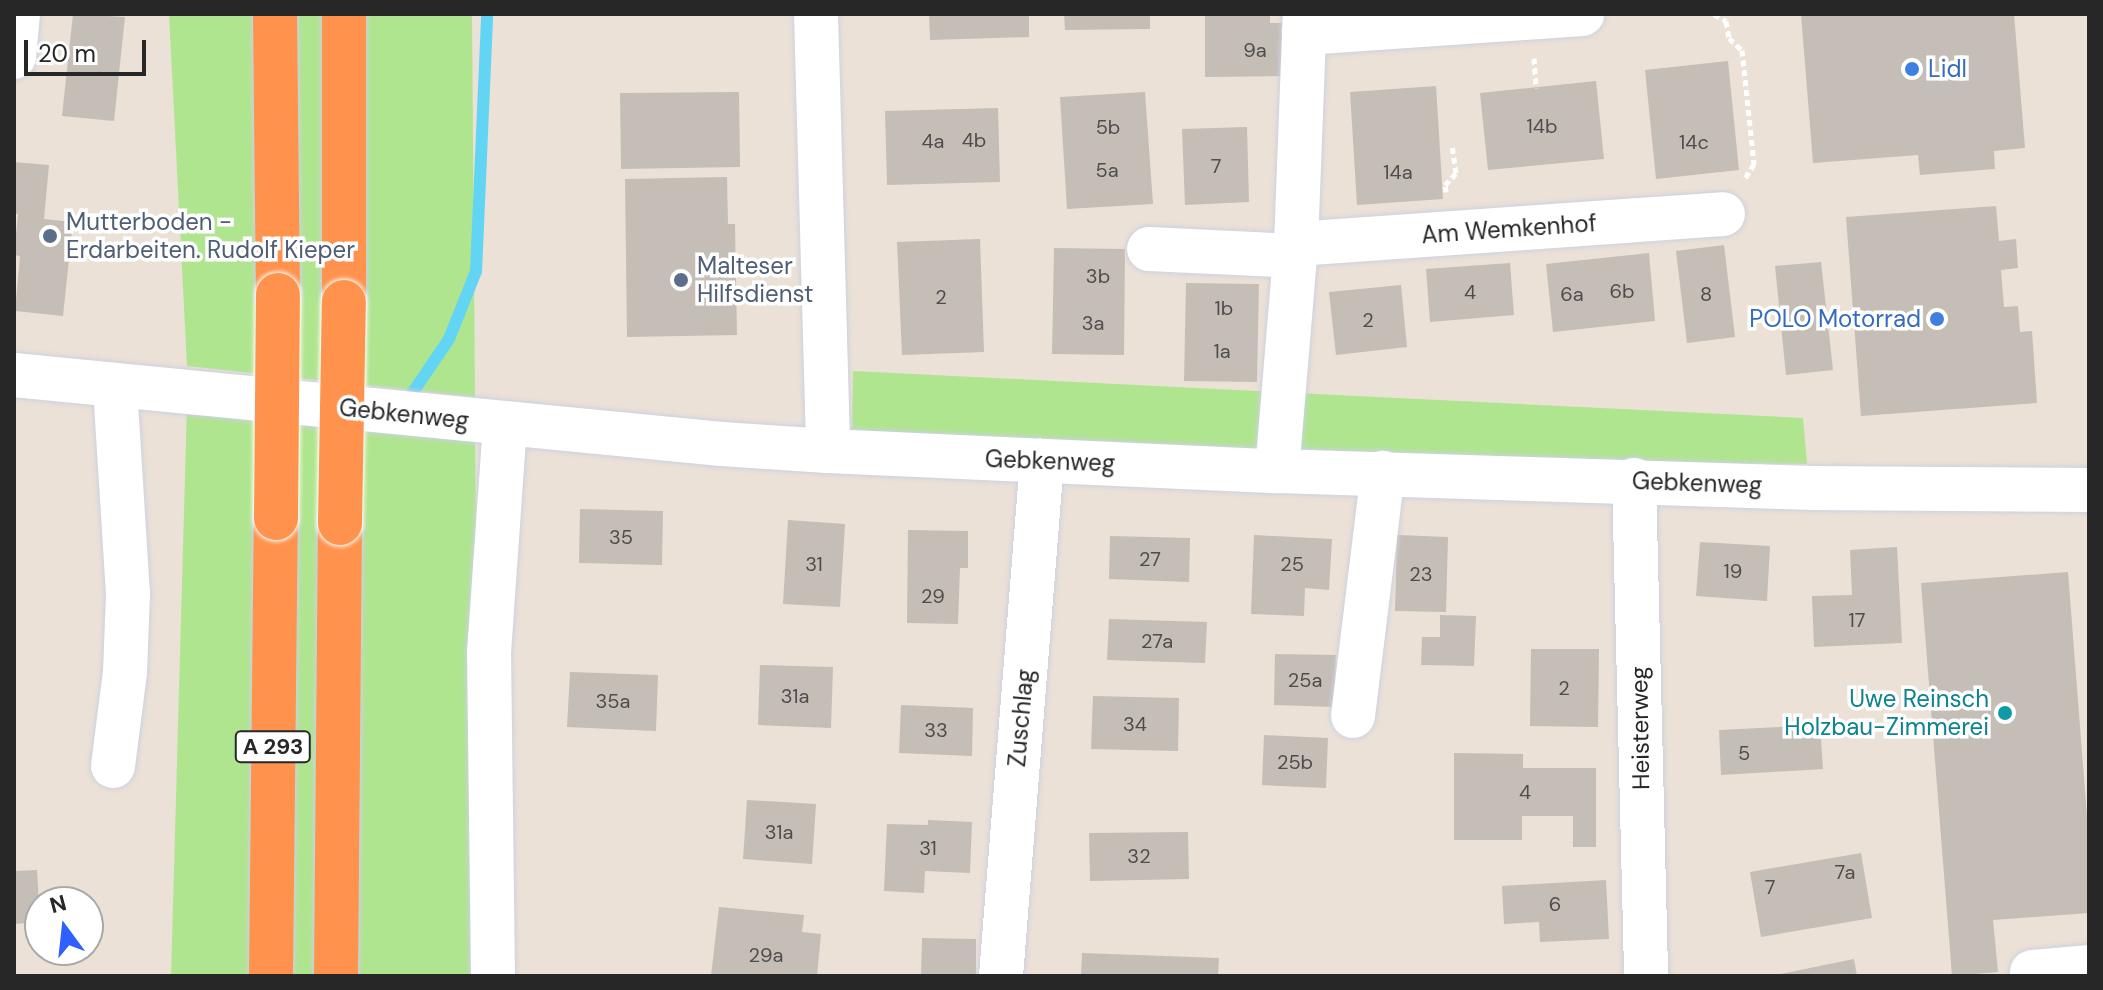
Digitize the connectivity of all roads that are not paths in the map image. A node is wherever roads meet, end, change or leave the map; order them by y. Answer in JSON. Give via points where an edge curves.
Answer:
{"nodes":[{"id":1,"x":18,"y":14,"type":"edge"},
{"id":2,"x":275,"y":14,"type":"edge"},
{"id":3,"x":344,"y":14,"type":"edge"},
{"id":4,"x":816,"y":14,"type":"edge"},
{"id":5,"x":1582,"y":14,"type":"edge"},
{"id":6,"x":1304,"y":24,"type":"edge"},
{"id":7,"x":14,"y":57,"type":"edge"},
{"id":8,"x":1723,"y":214,"type":"road end"},
{"id":9,"x":1149,"y":249,"type":"dead end"},
{"id":10,"x":1295,"y":250,"type":"junction"},
{"id":11,"x":14,"y":375,"type":"edge"},
{"id":12,"x":115,"y":387,"type":"junction"},
{"id":13,"x":505,"y":424,"type":"junction"},
{"id":14,"x":828,"y":451,"type":"junction"},
{"id":15,"x":1042,"y":461,"type":"junction"},
{"id":16,"x":1277,"y":471,"type":"junction"},
{"id":17,"x":1383,"y":473,"type":"junction"},
{"id":18,"x":1634,"y":480,"type":"junction"},
{"id":19,"x":2089,"y":490,"type":"edge"},
{"id":20,"x":1353,"y":716,"type":"dead end"},
{"id":21,"x":113,"y":766,"type":"dead end"},
{"id":22,"x":2089,"y":967,"type":"edge"},
{"id":23,"x":2032,"y":972,"type":"dead end"},
{"id":24,"x":271,"y":976,"type":"edge"},
{"id":25,"x":336,"y":976,"type":"edge"},
{"id":26,"x":493,"y":976,"type":"edge"},
{"id":27,"x":1001,"y":976,"type":"edge"},
{"id":28,"x":1646,"y":976,"type":"edge"}],
"edges":[{"from":1,"to":7,"type":"street"},
{"from":2,"to":24,"type":"highway","number":"A 293","bridge":true,"via":[[278,295]]},
{"from":3,"to":25,"type":"highway","number":"A 293","bridge":true},
{"from":4,"to":14,"type":"street"},
{"from":5,"to":6,"type":"street"},
{"from":6,"to":10,"type":"street"},
{"from":8,"to":10,"type":"street","name":"Am Wemkenhof"},
{"from":9,"to":10,"type":"street","name":"Am Wemkenhof"},
{"from":10,"to":16,"type":"street"},
{"from":11,"to":12,"type":"street","name":"Gebkenweg"},
{"from":12,"to":13,"type":"street","name":"Gebkenweg"},
{"from":12,"to":21,"type":"street","via":[[128,594]]},
{"from":13,"to":14,"type":"street","name":"Gebkenweg"},
{"from":13,"to":26,"type":"street","via":[[489,653]]},
{"from":14,"to":15,"type":"street","name":"Gebkenweg"},
{"from":15,"to":16,"type":"street","name":"Gebkenweg"},
{"from":15,"to":27,"type":"street","name":"Zuschlag"},
{"from":16,"to":17,"type":"street","name":"Gebkenweg"},
{"from":17,"to":18,"type":"street","name":"Gebkenweg"},
{"from":17,"to":20,"type":"street"},
{"from":18,"to":19,"type":"street","name":"Gebkenweg","via":[[1814,488]]},
{"from":18,"to":28,"type":"street","name":"Heisterweg"},
{"from":22,"to":23,"type":"street"}]}
